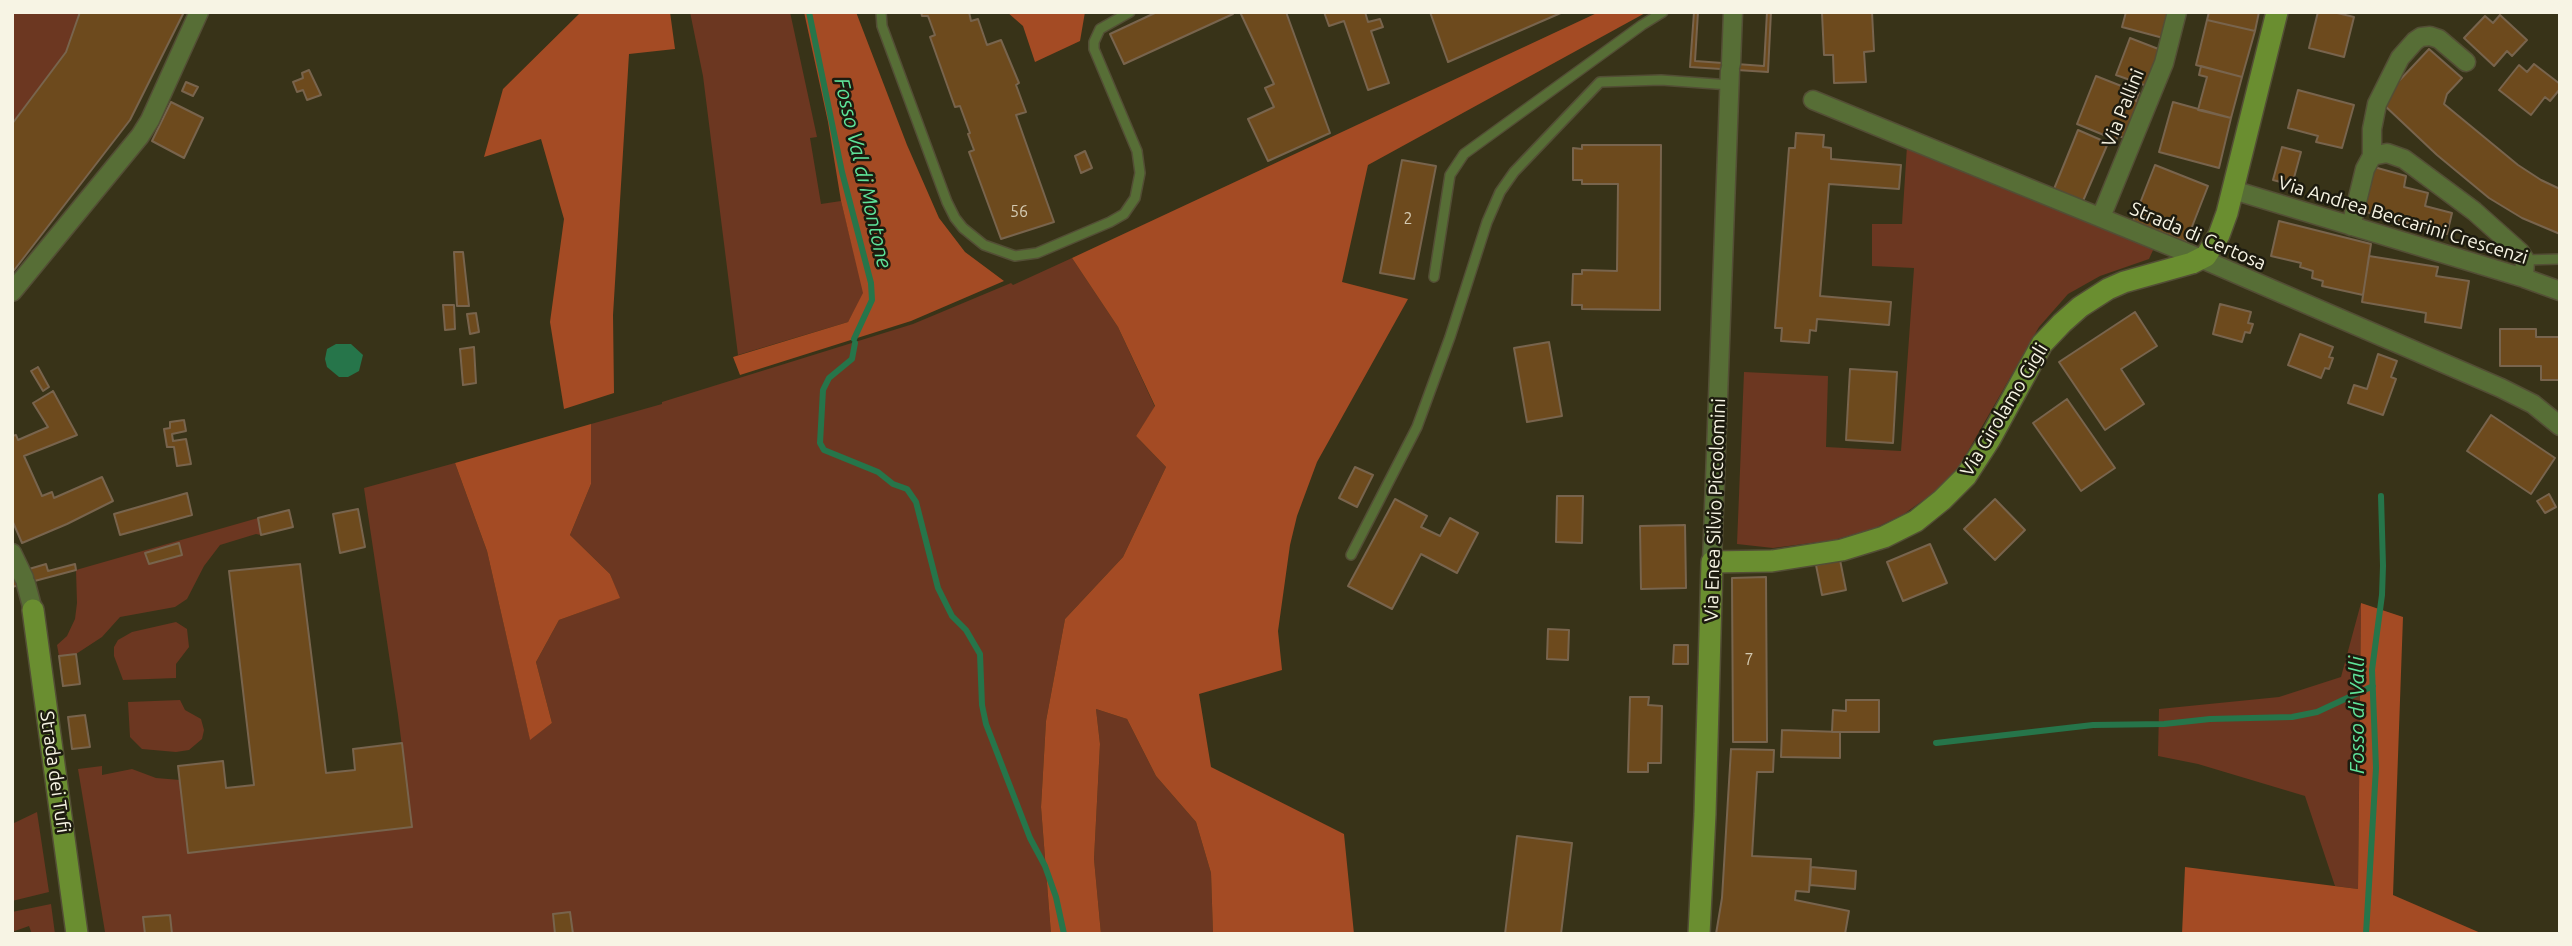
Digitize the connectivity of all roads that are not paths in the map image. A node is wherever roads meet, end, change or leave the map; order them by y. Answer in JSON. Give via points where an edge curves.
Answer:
{"nodes":[{"id":1,"x":199,"y":12,"type":"edge"},
{"id":2,"x":881,"y":12,"type":"edge"},
{"id":3,"x":1130,"y":12,"type":"edge"},
{"id":4,"x":1663,"y":12,"type":"edge"},
{"id":5,"x":1733,"y":12,"type":"edge"},
{"id":6,"x":2177,"y":12,"type":"edge"},
{"id":7,"x":2277,"y":12,"type":"edge"},
{"id":8,"x":2466,"y":62,"type":"dead end"},
{"id":9,"x":1730,"y":73,"type":"junction"},
{"id":10,"x":1813,"y":100,"type":"dead end"},
{"id":11,"x":2372,"y":156,"type":"junction"},
{"id":12,"x":2232,"y":190,"type":"junction"},
{"id":13,"x":2101,"y":217,"type":"junction"},
{"id":14,"x":2351,"y":226,"type":"junction"},
{"id":15,"x":2560,"y":259,"type":"edge"},
{"id":16,"x":2202,"y":260,"type":"junction"},
{"id":17,"x":2524,"y":269,"type":"junction"},
{"id":18,"x":1434,"y":277,"type":"dead end"},
{"id":19,"x":2560,"y":291,"type":"edge"},
{"id":20,"x":12,"y":292,"type":"edge"},
{"id":21,"x":2560,"y":426,"type":"edge"},
{"id":22,"x":12,"y":553,"type":"edge"},
{"id":23,"x":1352,"y":555,"type":"dead end"},
{"id":24,"x":1712,"y":562,"type":"junction"},
{"id":25,"x":33,"y":610,"type":"joint"},
{"id":26,"x":77,"y":934,"type":"edge"},
{"id":27,"x":1699,"y":934,"type":"edge"}],
"edges":[{"from":1,"to":20,"type":"street","via":[[141,136]]},
{"from":2,"to":3,"type":"lane","via":[[882,26],[955,218],[984,245],[1023,256],[1110,222],[1124,214],[1135,198],[1140,173],[1137,151],[1094,49],[1100,29]]},
{"from":4,"to":18,"type":"lane","via":[[1464,154],[1450,174]]},
{"from":5,"to":9,"type":"street","name":"Via Enea Silvio Piccolomini"},
{"from":6,"to":13,"type":"street","name":"Via Pallini","via":[[2164,63]]},
{"from":7,"to":12,"type":"main road"},
{"from":8,"to":11,"type":"street","via":[[2434,37],[2421,37],[2410,46],[2377,104]]},
{"from":9,"to":23,"type":"lane","via":[[1600,82],[1514,172],[1486,222],[1412,438]]},
{"from":9,"to":24,"type":"street","name":"Via Enea Silvio Piccolomini"},
{"from":10,"to":13,"type":"street","name":"Strada di Certosa"},
{"from":11,"to":14,"type":"street"},
{"from":11,"to":17,"type":"street","via":[[2387,153],[2404,159],[2503,235],[2520,252]]},
{"from":12,"to":14,"type":"street","name":"Via Andrea Beccarini Crescenzi"},
{"from":12,"to":16,"type":"main road","via":[[2219,235]]},
{"from":13,"to":16,"type":"street","name":"Strada di Certosa"},
{"from":14,"to":17,"type":"street","name":"Via Andrea Beccarini Crescenzi"},
{"from":15,"to":17,"type":"lane"},
{"from":16,"to":21,"type":"street","name":"Strada di Certosa","via":[[2501,388],[2533,404]]},
{"from":16,"to":24,"type":"main road","name":"Via Girolamo Gigli","via":[[2108,289],[2062,323],[2042,344],[1966,476],[1916,521],[1842,550],[1772,561]]},
{"from":17,"to":19,"type":"street","name":"Via Andrea Beccarini Crescenzi"},
{"from":22,"to":25,"type":"street"},
{"from":24,"to":27,"type":"main road","name":"Via Enea Silvio Piccolomini"},
{"from":25,"to":26,"type":"main road","name":"Strada dei Tufi"}]}
